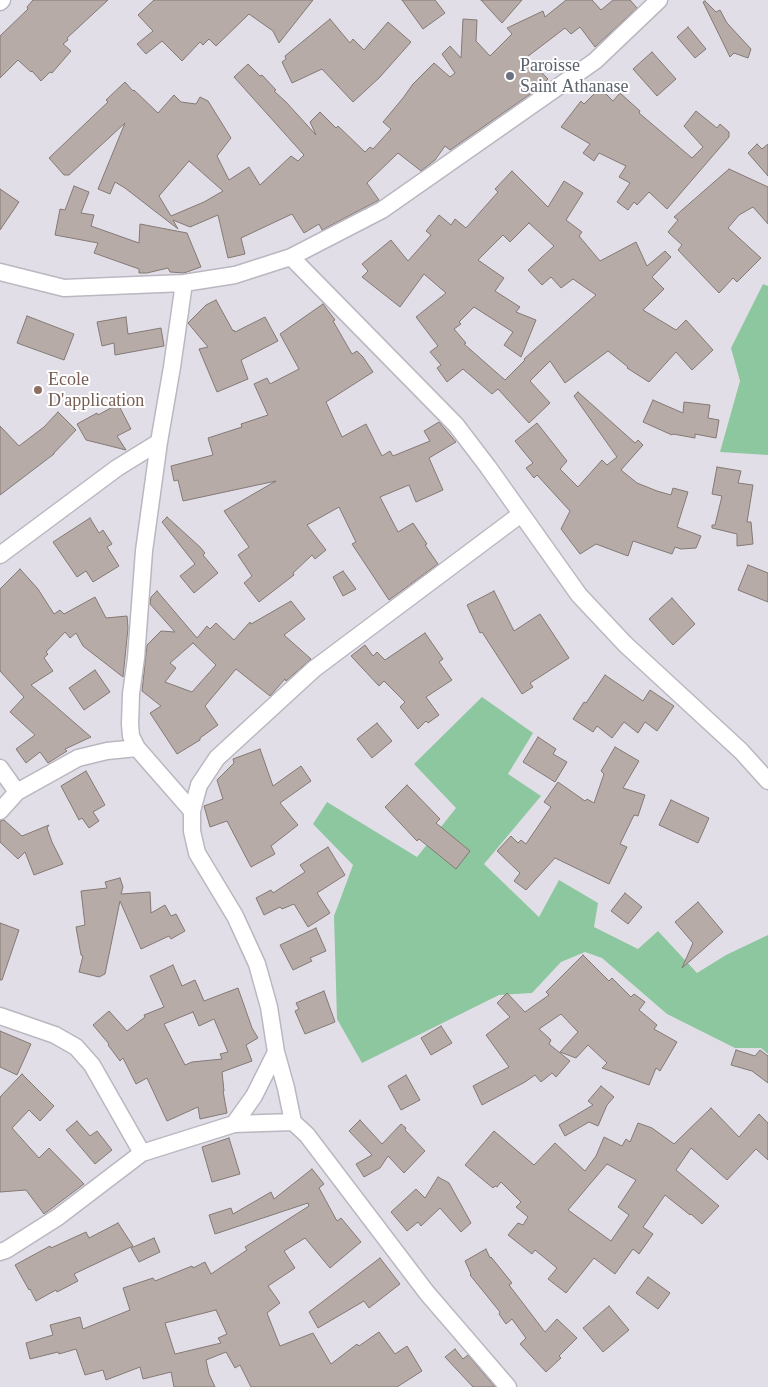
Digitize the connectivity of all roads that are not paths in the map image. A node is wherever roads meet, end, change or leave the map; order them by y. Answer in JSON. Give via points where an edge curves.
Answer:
{"nodes":[{"id":1,"x":659,"y":0,"type":"edge"},
{"id":2,"x":291,"y":257,"type":"junction"},
{"id":3,"x":0,"y":272,"type":"edge"},
{"id":4,"x":184,"y":283,"type":"junction"},
{"id":5,"x":159,"y":442,"type":"junction"},
{"id":6,"x":521,"y":514,"type":"junction"},
{"id":7,"x":0,"y":556,"type":"edge"},
{"id":8,"x":137,"y":748,"type":"junction"},
{"id":9,"x":0,"y":768,"type":"edge"},
{"id":10,"x":768,"y":781,"type":"edge"},
{"id":11,"x":17,"y":792,"type":"junction"},
{"id":12,"x":192,"y":811,"type":"junction"},
{"id":13,"x":0,"y":812,"type":"edge"},
{"id":14,"x":0,"y":1016,"type":"edge"},
{"id":15,"x":276,"y":1052,"type":"junction"},
{"id":16,"x":293,"y":1122,"type":"junction"},
{"id":17,"x":234,"y":1124,"type":"junction"},
{"id":18,"x":142,"y":1153,"type":"junction"},
{"id":19,"x":0,"y":1252,"type":"edge"},
{"id":20,"x":508,"y":1387,"type":"edge"}],
"edges":[{"from":1,"to":2,"type":"street","via":[[595,61],[382,210]]},
{"from":2,"to":4,"type":"street","via":[[235,275]]},
{"from":2,"to":6,"type":"street","via":[[456,425]]},
{"from":3,"to":4,"type":"street","via":[[64,288]]},
{"from":4,"to":5,"type":"street"},
{"from":5,"to":7,"type":"street","via":[[117,468]]},
{"from":5,"to":8,"type":"street","via":[[144,551],[131,694],[131,736]]},
{"from":6,"to":10,"type":"street","via":[[579,595],[625,644]]},
{"from":6,"to":12,"type":"street","via":[[314,669],[216,758],[199,784]]},
{"from":8,"to":11,"type":"street","via":[[78,758]]},
{"from":8,"to":12,"type":"street"},
{"from":9,"to":11,"type":"street"},
{"from":11,"to":13,"type":"street"},
{"from":12,"to":15,"type":"street","via":[[197,853],[235,916],[257,964],[269,1007]]},
{"from":14,"to":18,"type":"street","via":[[55,1035],[76,1047],[92,1065]]},
{"from":15,"to":16,"type":"street"},
{"from":15,"to":17,"type":"street","via":[[254,1096]]},
{"from":16,"to":17,"type":"street"},
{"from":16,"to":20,"type":"street","via":[[307,1135],[428,1293]]},
{"from":17,"to":18,"type":"street"},
{"from":18,"to":19,"type":"street","via":[[58,1218]]}]}
